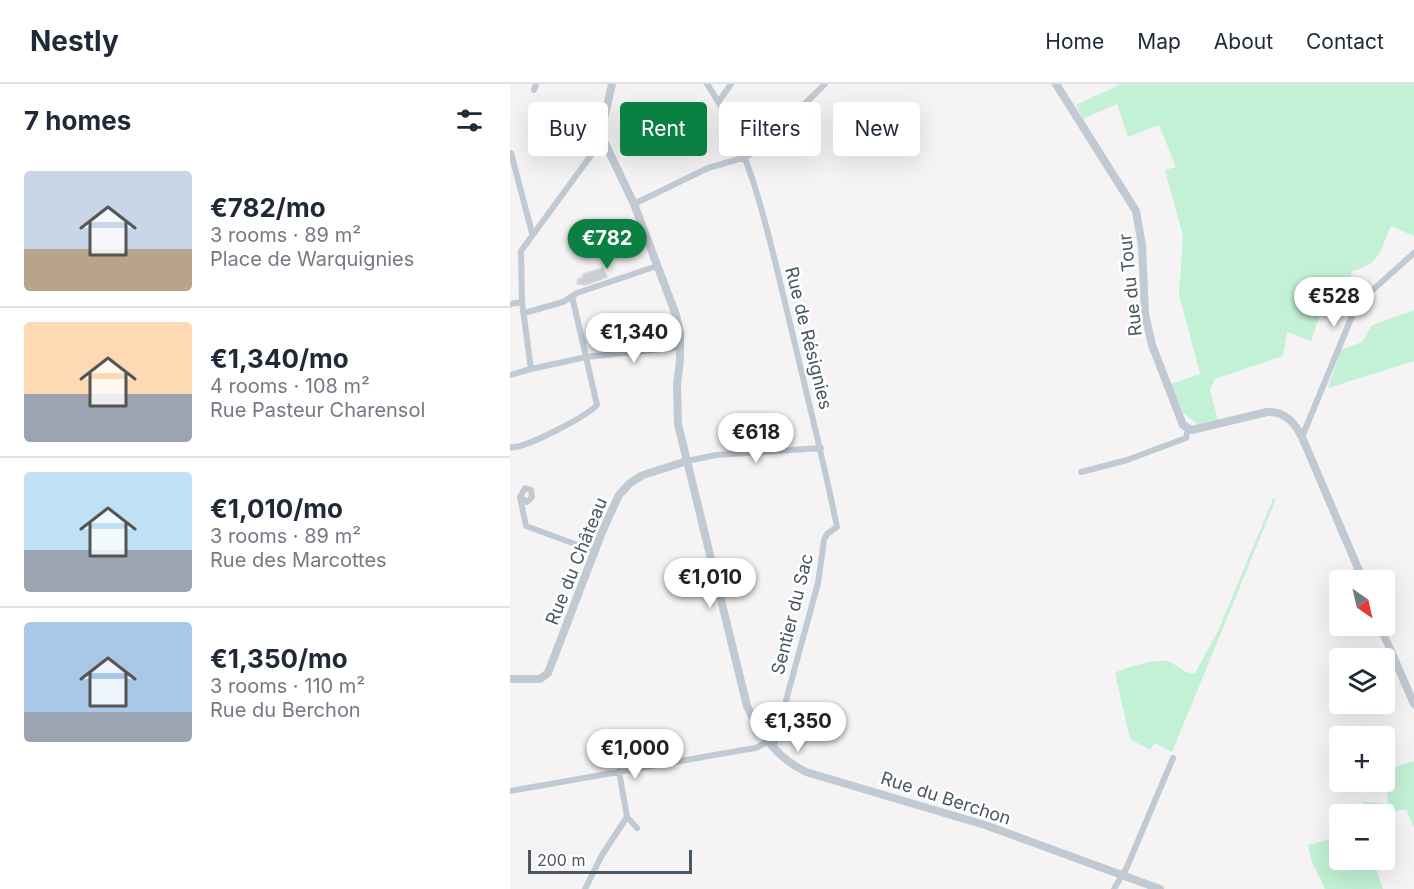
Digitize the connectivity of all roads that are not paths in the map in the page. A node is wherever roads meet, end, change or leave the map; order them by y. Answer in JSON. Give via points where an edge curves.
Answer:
{"nodes":[{"id":1,"x":612,"y":84,"type":"edge"},
{"id":2,"x":706,"y":84,"type":"edge"},
{"id":3,"x":731,"y":84,"type":"edge"},
{"id":4,"x":825,"y":84,"type":"edge"},
{"id":5,"x":1056,"y":84,"type":"edge"},
{"id":6,"x":719,"y":101,"type":"joint"},
{"id":7,"x":608,"y":102,"type":"edge"},
{"id":8,"x":806,"y":102,"type":"edge"},
{"id":9,"x":608,"y":149,"type":"edge"},
{"id":10,"x":511,"y":153,"type":"edge"},
{"id":11,"x":590,"y":156,"type":"edge"},
{"id":12,"x":742,"y":156,"type":"edge"},
{"id":13,"x":745,"y":156,"type":"edge"},
{"id":14,"x":634,"y":204,"type":"junction"},
{"id":15,"x":532,"y":232,"type":"junction"},
{"id":16,"x":1414,"y":253,"type":"edge"},
{"id":17,"x":657,"y":266,"type":"junction"},
{"id":18,"x":572,"y":296,"type":"junction"},
{"id":19,"x":522,"y":302,"type":"junction"},
{"id":20,"x":510,"y":304,"type":"edge"},
{"id":21,"x":524,"y":313,"type":"junction"},
{"id":22,"x":681,"y":347,"type":"junction"},
{"id":23,"x":586,"y":357,"type":"junction"},
{"id":24,"x":531,"y":369,"type":"junction"},
{"id":25,"x":510,"y":375,"type":"edge"},
{"id":26,"x":1188,"y":429,"type":"junction"},
{"id":27,"x":1302,"y":437,"type":"junction"},
{"id":28,"x":510,"y":447,"type":"edge"},
{"id":29,"x":821,"y":448,"type":"junction"},
{"id":30,"x":687,"y":461,"type":"junction"},
{"id":31,"x":1081,"y":472,"type":"dead end"},
{"id":32,"x":520,"y":497,"type":"dead end"},
{"id":33,"x":837,"y":527,"type":"joint"},
{"id":34,"x":594,"y":551,"type":"junction"},
{"id":35,"x":1359,"y":570,"type":"edge"},
{"id":36,"x":1384,"y":636,"type":"edge"},
{"id":37,"x":510,"y":679,"type":"edge"},
{"id":38,"x":1414,"y":704,"type":"edge"},
{"id":39,"x":771,"y":745,"type":"junction"},
{"id":40,"x":1173,"y":758,"type":"dead end"},
{"id":41,"x":619,"y":771,"type":"junction"},
{"id":42,"x":510,"y":791,"type":"edge"},
{"id":43,"x":627,"y":817,"type":"junction"},
{"id":44,"x":637,"y":828,"type":"dead end"},
{"id":45,"x":1123,"y":874,"type":"junction"},
{"id":46,"x":585,"y":889,"type":"edge"},
{"id":47,"x":1114,"y":889,"type":"edge"},
{"id":48,"x":1160,"y":889,"type":"edge"}],
"edges":[{"from":1,"to":7,"type":"street"},
{"from":2,"to":6,"type":"street"},
{"from":3,"to":6,"type":"street"},
{"from":4,"to":8,"type":"street"},
{"from":5,"to":26,"type":"street","name":"Rue du Tour","via":[[1136,211],[1142,244],[1145,314],[1152,345],[1176,411]]},
{"from":9,"to":14,"type":"street"},
{"from":10,"to":15,"type":"street"},
{"from":11,"to":15,"type":"street"},
{"from":12,"to":14,"type":"street"},
{"from":13,"to":29,"type":"street","name":"Rue de Résignies"},
{"from":14,"to":17,"type":"street"},
{"from":15,"to":19,"type":"street","via":[[521,250]]},
{"from":16,"to":27,"type":"street","via":[[1357,304]]},
{"from":17,"to":18,"type":"street"},
{"from":17,"to":22,"type":"street","via":[[676,315]]},
{"from":18,"to":21,"type":"street"},
{"from":18,"to":23,"type":"street"},
{"from":19,"to":20,"type":"street"},
{"from":19,"to":21,"type":"street"},
{"from":21,"to":24,"type":"street"},
{"from":22,"to":23,"type":"street"},
{"from":22,"to":30,"type":"street","via":[[676,411]]},
{"from":23,"to":24,"type":"street"},
{"from":23,"to":28,"type":"street","via":[[597,405],[522,446]]},
{"from":24,"to":25,"type":"street"},
{"from":26,"to":27,"type":"street","via":[[1272,412],[1290,419]]},
{"from":26,"to":31,"type":"street","via":[[1186,438],[1161,449]]},
{"from":27,"to":35,"type":"street"},
{"from":29,"to":30,"type":"street"},
{"from":29,"to":33,"type":"street","name":"Rue de Résignies"},
{"from":30,"to":34,"type":"street","name":"Rue du Château","via":[[642,475],[627,486],[612,507]]},
{"from":30,"to":39,"type":"street","via":[[747,706]]},
{"from":32,"to":34,"type":"street","via":[[526,526]]},
{"from":33,"to":39,"type":"street","name":"Sentier du Sac","via":[[824,540],[818,583]]},
{"from":34,"to":37,"type":"street","name":"Rue du Château","via":[[548,674],[538,679]]},
{"from":36,"to":38,"type":"street"},
{"from":39,"to":41,"type":"street"},
{"from":39,"to":45,"type":"street","name":"Rue du Berchon","via":[[786,761],[806,772],[985,825]]},
{"from":40,"to":45,"type":"street"},
{"from":41,"to":42,"type":"street"},
{"from":41,"to":43,"type":"street"},
{"from":43,"to":44,"type":"street"},
{"from":43,"to":46,"type":"street"},
{"from":45,"to":47,"type":"street"},
{"from":45,"to":48,"type":"street","name":"Rue du Berchon"}]}
